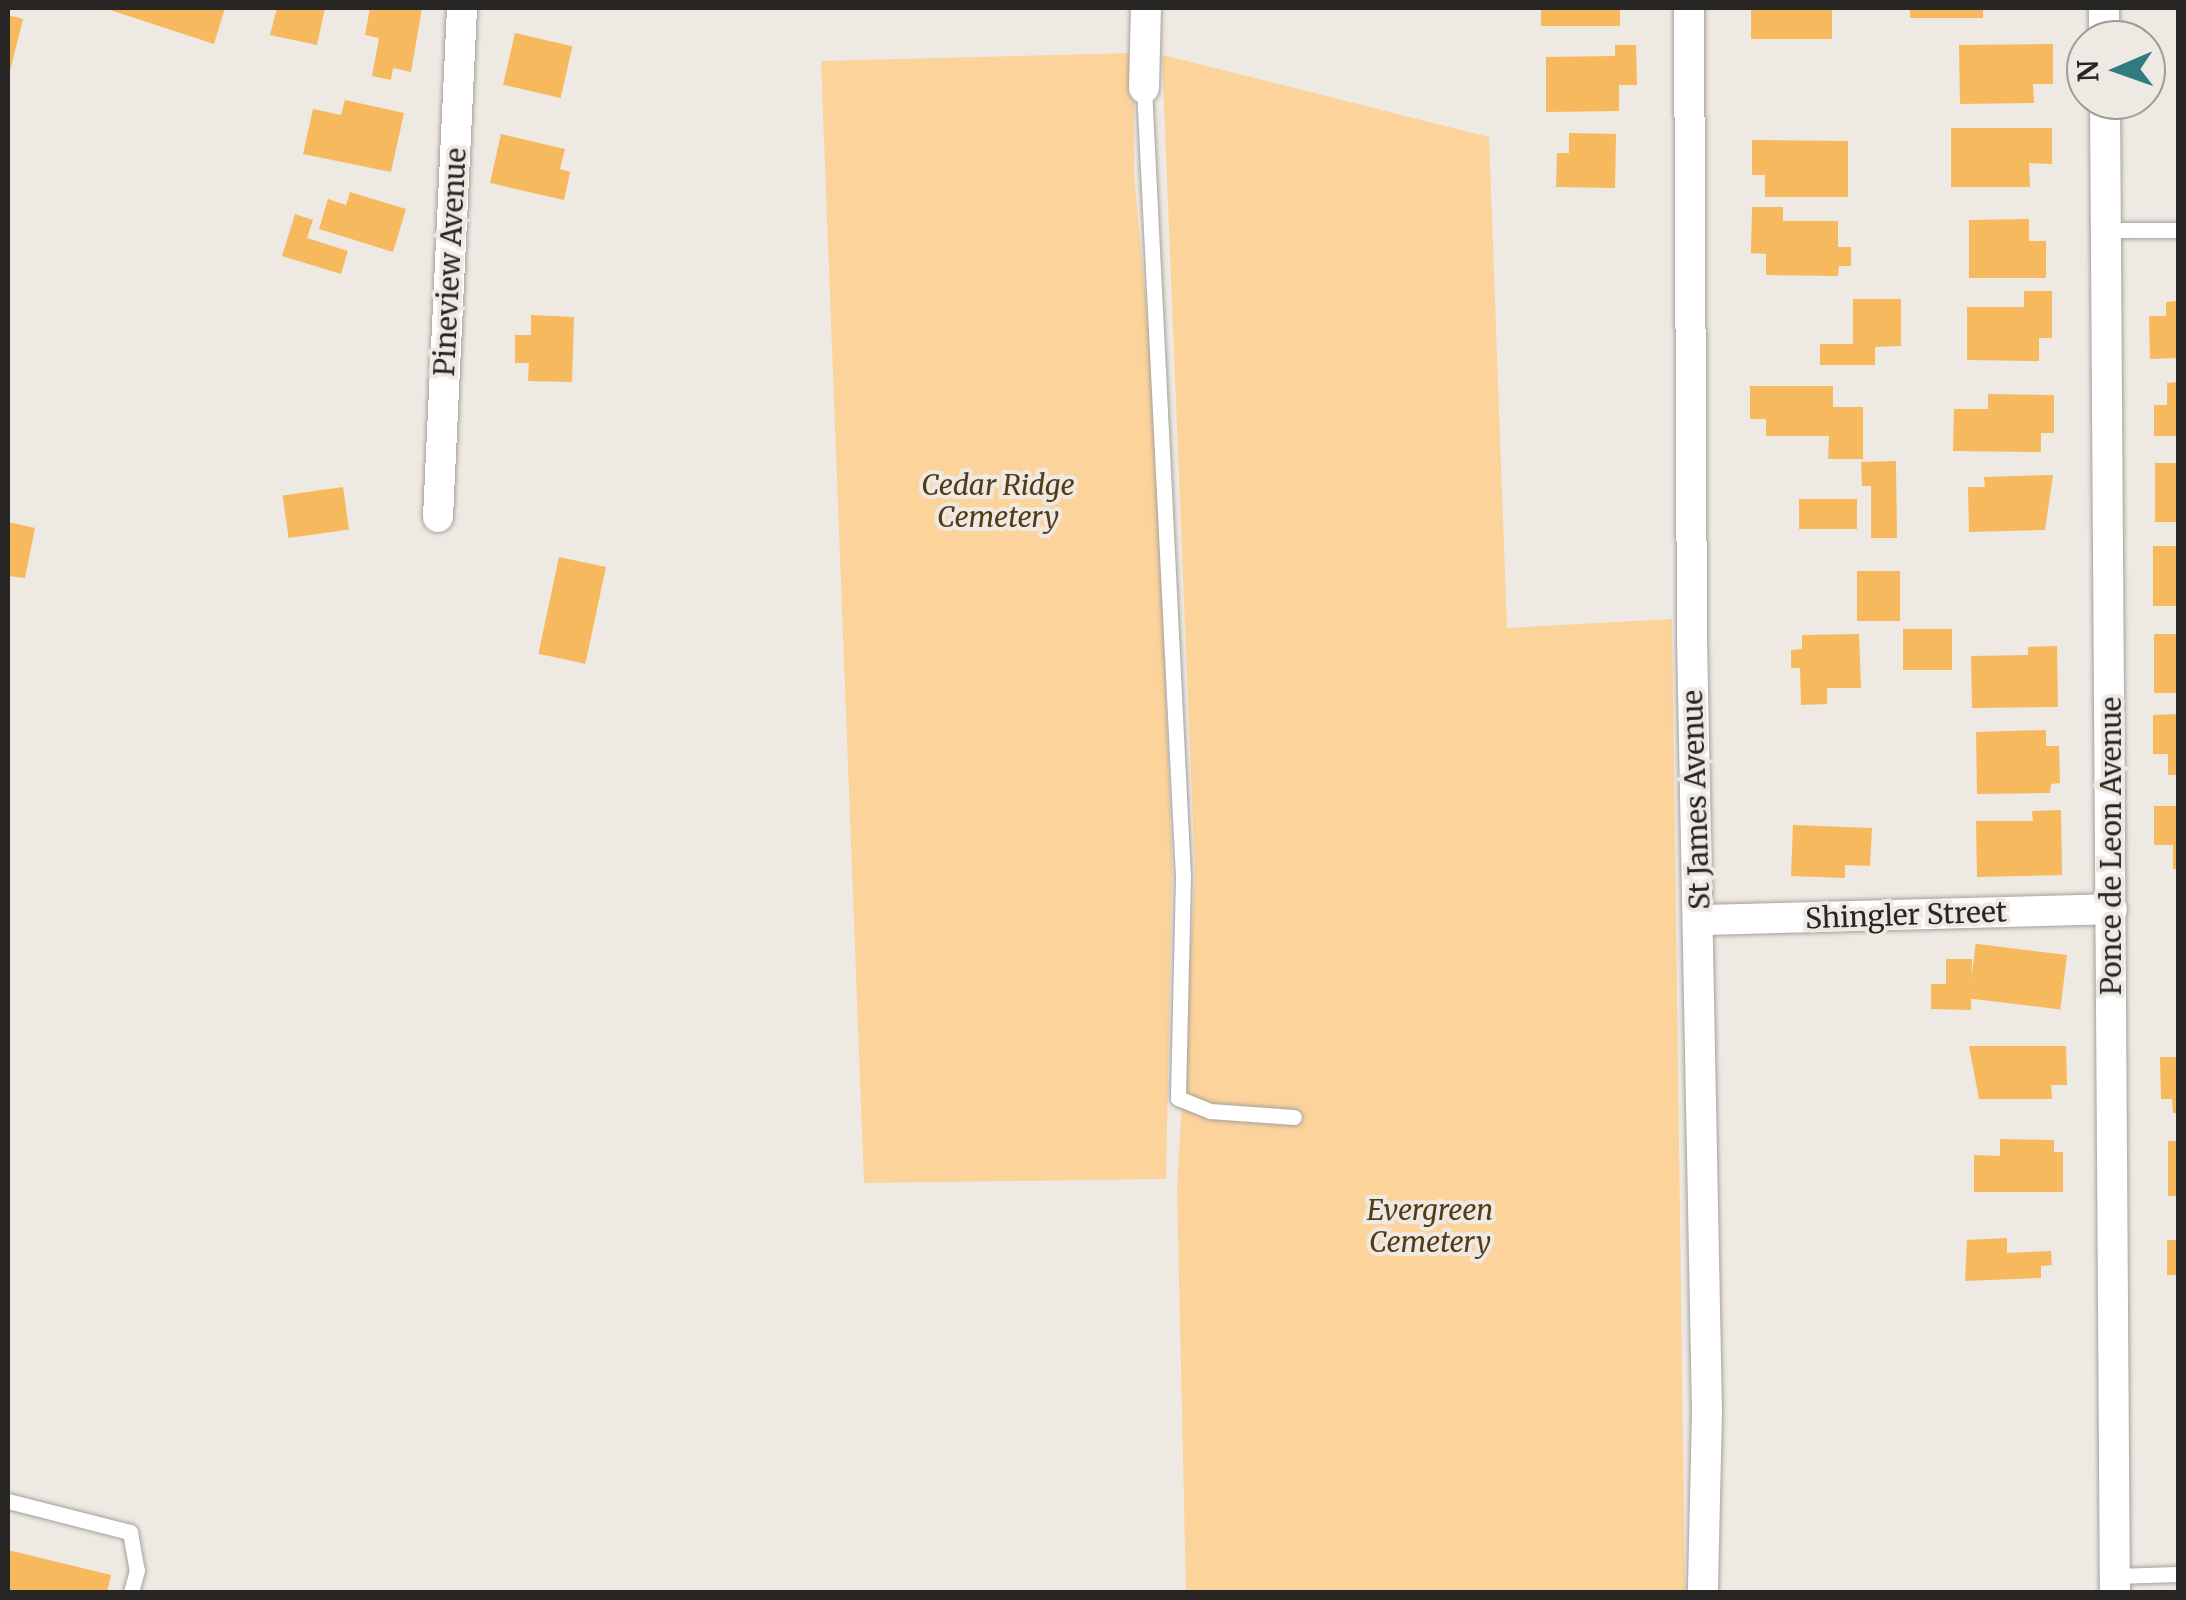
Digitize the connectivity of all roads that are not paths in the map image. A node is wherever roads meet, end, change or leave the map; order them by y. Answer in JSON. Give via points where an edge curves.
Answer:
{"nodes":[{"id":1,"x":462,"y":8,"type":"edge"},
{"id":2,"x":1146,"y":8,"type":"edge"},
{"id":3,"x":1689,"y":8,"type":"edge"},
{"id":4,"x":1144,"y":88,"type":"joint"},
{"id":5,"x":2105,"y":120,"type":"edge"},
{"id":6,"x":2106,"y":230,"type":"junction"},
{"id":7,"x":2178,"y":230,"type":"edge"},
{"id":8,"x":438,"y":517,"type":"dead end"},
{"id":9,"x":2112,"y":909,"type":"junction"},
{"id":10,"x":1700,"y":920,"type":"junction"},
{"id":11,"x":1294,"y":1117,"type":"dead end"},
{"id":12,"x":8,"y":1501,"type":"edge"},
{"id":13,"x":2178,"y":1574,"type":"edge"},
{"id":14,"x":2115,"y":1584,"type":"edge"},
{"id":15,"x":131,"y":1592,"type":"edge"},
{"id":16,"x":1703,"y":1592,"type":"edge"}],
"edges":[{"from":1,"to":8,"type":"street","name":"Pineview Avenue"},
{"from":2,"to":4,"type":"street"},
{"from":3,"to":10,"type":"street","name":"St James Avenue"},
{"from":4,"to":11,"type":"lane","via":[[1183,876],[1178,1098],[1239,1116]]},
{"from":5,"to":6,"type":"street","name":"Ponce de Leon Avenue"},
{"from":6,"to":7,"type":"lane"},
{"from":6,"to":9,"type":"street","name":"Ponce de Leon Avenue"},
{"from":9,"to":10,"type":"street","name":"Shingler Street"},
{"from":9,"to":14,"type":"street","name":"Ponce de Leon Avenue"},
{"from":10,"to":16,"type":"street","name":"St James Avenue"},
{"from":12,"to":15,"type":"lane","via":[[130,1532],[137,1570]]},
{"from":13,"to":14,"type":"lane"}]}
